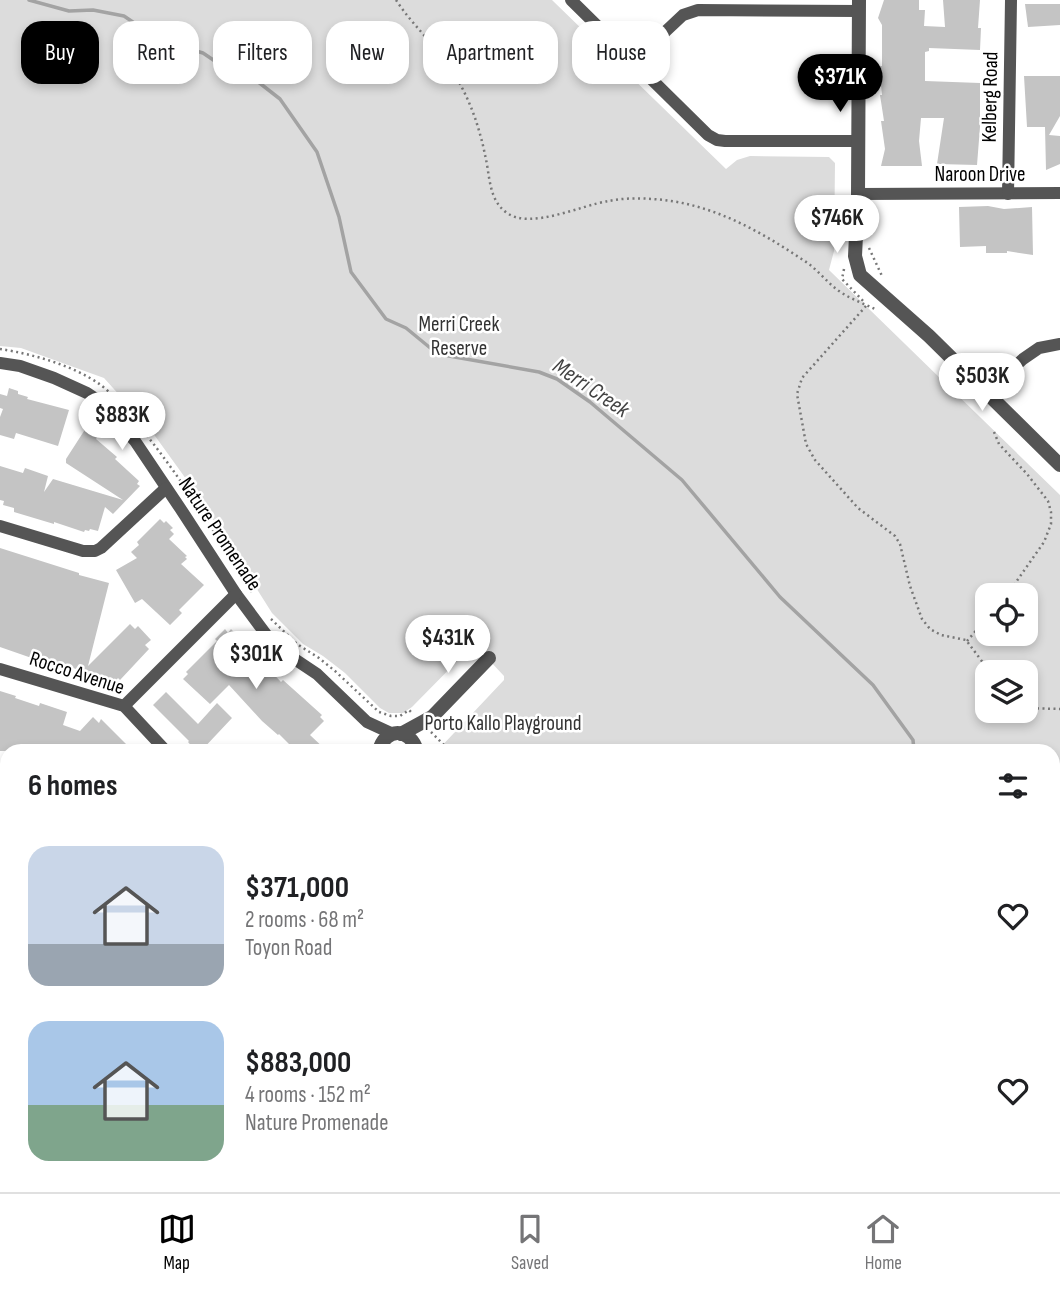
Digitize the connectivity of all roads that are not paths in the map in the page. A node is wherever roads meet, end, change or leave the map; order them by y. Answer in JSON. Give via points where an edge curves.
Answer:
{"nodes":[{"id":1,"x":571,"y":0,"type":"edge"},
{"id":2,"x":1011,"y":0,"type":"edge"},
{"id":3,"x":859,"y":5,"type":"edge"},
{"id":4,"x":593,"y":21,"type":"edge"},
{"id":5,"x":670,"y":27,"type":"edge"},
{"id":6,"x":657,"y":84,"type":"edge"},
{"id":7,"x":857,"y":141,"type":"junction"},
{"id":8,"x":1060,"y":193,"type":"edge"},
{"id":9,"x":858,"y":194,"type":"junction"},
{"id":10,"x":1008,"y":194,"type":"junction"},
{"id":11,"x":1060,"y":344,"type":"edge"},
{"id":12,"x":0,"y":363,"type":"edge"},
{"id":13,"x":987,"y":393,"type":"junction"},
{"id":14,"x":1060,"y":465,"type":"edge"},
{"id":15,"x":166,"y":488,"type":"junction"},
{"id":16,"x":0,"y":526,"type":"edge"},
{"id":17,"x":236,"y":594,"type":"junction"},
{"id":18,"x":489,"y":658,"type":"dead end"},
{"id":19,"x":0,"y":669,"type":"edge"},
{"id":20,"x":124,"y":706,"type":"junction"},
{"id":21,"x":367,"y":722,"type":"junction"},
{"id":22,"x":428,"y":724,"type":"junction"},
{"id":23,"x":397,"y":734,"type":"junction"},
{"id":24,"x":159,"y":744,"type":"edge"},
{"id":25,"x":377,"y":744,"type":"edge"},
{"id":26,"x":382,"y":744,"type":"edge"},
{"id":27,"x":414,"y":744,"type":"edge"},
{"id":28,"x":420,"y":744,"type":"edge"}],
"edges":[{"from":1,"to":4,"type":"street"},
{"from":2,"to":10,"type":"street","name":"Kelberg Road"},
{"from":3,"to":5,"type":"street","via":[[698,10],[683,15]]},
{"from":3,"to":7,"type":"street"},
{"from":6,"to":7,"type":"street","via":[[712,138]]},
{"from":7,"to":9,"type":"street"},
{"from":8,"to":10,"type":"street","name":"Naroon Drive"},
{"from":9,"to":10,"type":"street","name":"Naroon Drive"},
{"from":9,"to":13,"type":"street","via":[[855,256],[860,275]]},
{"from":11,"to":13,"type":"street","via":[[1039,348]]},
{"from":12,"to":15,"type":"street","name":"Nature Promenade","via":[[54,378],[99,401],[135,441]]},
{"from":13,"to":14,"type":"street"},
{"from":15,"to":16,"type":"street","via":[[94,551]]},
{"from":15,"to":17,"type":"street","name":"Nature Promenade"},
{"from":17,"to":20,"type":"street"},
{"from":17,"to":21,"type":"street","name":"Nature Promenade","via":[[268,637],[317,674]]},
{"from":18,"to":22,"type":"street"},
{"from":19,"to":20,"type":"street","name":"Rocco Avenue"},
{"from":20,"to":24,"type":"street","name":"Rocco Avenue"},
{"from":21,"to":23,"type":"street","name":"Nature Promenade"},
{"from":21,"to":25,"type":"street","name":"Nature Promenade"},
{"from":22,"to":23,"type":"street"},
{"from":22,"to":28,"type":"street"},
{"from":23,"to":26,"type":"street"},
{"from":23,"to":27,"type":"street"}]}
